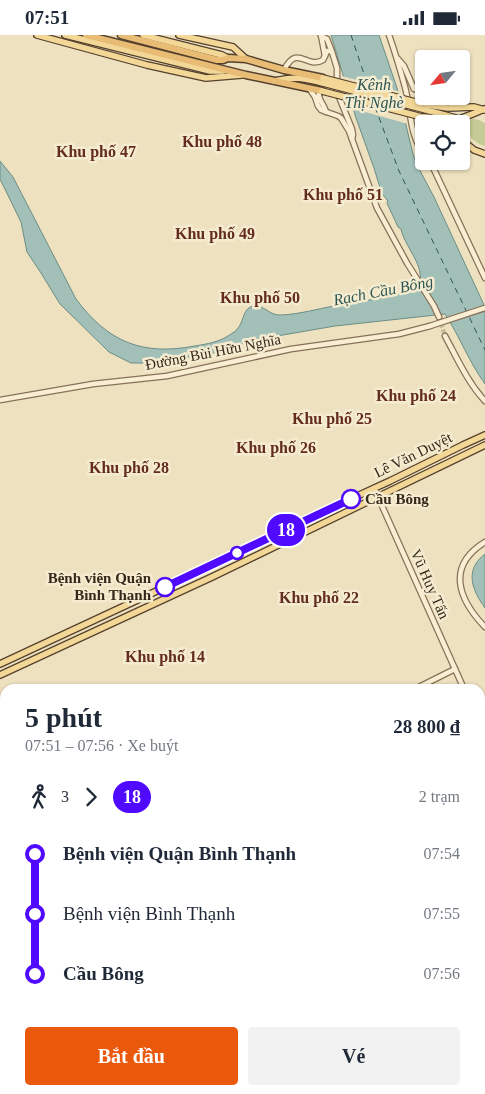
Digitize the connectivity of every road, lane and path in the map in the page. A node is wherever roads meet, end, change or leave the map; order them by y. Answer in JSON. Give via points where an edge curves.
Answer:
{"nodes":[{"id":1,"x":37,"y":35,"type":"edge"},
{"id":2,"x":65,"y":35,"type":"edge"},
{"id":3,"x":86,"y":35,"type":"edge"},
{"id":4,"x":121,"y":35,"type":"edge"},
{"id":5,"x":143,"y":35,"type":"edge"},
{"id":6,"x":179,"y":35,"type":"edge"},
{"id":7,"x":321,"y":35,"type":"edge"},
{"id":8,"x":389,"y":35,"type":"edge"},
{"id":9,"x":330,"y":51,"type":"junction"},
{"id":10,"x":325,"y":56,"type":"junction"},
{"id":11,"x":228,"y":58,"type":"junction"},
{"id":12,"x":246,"y":59,"type":"junction"},
{"id":13,"x":398,"y":59,"type":"junction"},
{"id":14,"x":334,"y":60,"type":"junction"},
{"id":15,"x":229,"y":70,"type":"junction"},
{"id":16,"x":284,"y":70,"type":"junction"},
{"id":17,"x":244,"y":75,"type":"junction"},
{"id":18,"x":274,"y":81,"type":"junction"},
{"id":19,"x":323,"y":81,"type":"junction"},
{"id":20,"x":309,"y":88,"type":"junction"},
{"id":21,"x":415,"y":89,"type":"edge"},
{"id":22,"x":320,"y":91,"type":"junction"},
{"id":23,"x":453,"y":105,"type":"edge"},
{"id":24,"x":456,"y":108,"type":"junction"},
{"id":25,"x":484,"y":108,"type":"edge"},
{"id":26,"x":326,"y":112,"type":"junction"},
{"id":27,"x":425,"y":113,"type":"junction"},
{"id":28,"x":428,"y":115,"type":"edge"},
{"id":29,"x":352,"y":140,"type":"junction"},
{"id":30,"x":415,"y":141,"type":"edge"},
{"id":31,"x":470,"y":147,"type":"edge"},
{"id":32,"x":485,"y":154,"type":"edge"},
{"id":33,"x":434,"y":170,"type":"edge"},
{"id":34,"x":485,"y":278,"type":"edge"},
{"id":35,"x":485,"y":308,"type":"edge"},
{"id":36,"x":438,"y":317,"type":"tunnel mouth"},
{"id":37,"x":446,"y":336,"type":"tunnel mouth"},
{"id":38,"x":0,"y":400,"type":"edge"},
{"id":39,"x":485,"y":401,"type":"edge"},
{"id":40,"x":485,"y":435,"type":"edge"},
{"id":41,"x":485,"y":445,"type":"edge"},
{"id":42,"x":374,"y":488,"type":"junction"},
{"id":43,"x":378,"y":497,"type":"junction"},
{"id":44,"x":304,"y":521,"type":"junction"},
{"id":45,"x":309,"y":529,"type":"junction"},
{"id":46,"x":485,"y":542,"type":"edge"},
{"id":47,"x":207,"y":567,"type":"junction"},
{"id":48,"x":212,"y":577,"type":"junction"},
{"id":49,"x":485,"y":627,"type":"edge"},
{"id":50,"x":0,"y":664,"type":"edge"},
{"id":51,"x":455,"y":669,"type":"junction"},
{"id":52,"x":0,"y":675,"type":"edge"},
{"id":53,"x":425,"y":684,"type":"edge"},
{"id":54,"x":462,"y":684,"type":"edge"}],
"edges":[{"from":1,"to":17,"type":"main road","via":[[206,78]]},
{"from":2,"to":15,"type":"main road","via":[[210,71]]},
{"from":3,"to":15,"type":"highway"},
{"from":4,"to":11,"type":"highway","via":[[217,59]]},
{"from":5,"to":11,"type":"main road"},
{"from":6,"to":12,"type":"main road","via":[[233,47]]},
{"from":7,"to":9,"type":"street"},
{"from":7,"to":10,"type":"street"},
{"from":7,"to":14,"type":"street","via":[[327,39]]},
{"from":8,"to":13,"type":"street"},
{"from":9,"to":10,"type":"street","via":[[326,51]]},
{"from":9,"to":14,"type":"street"},
{"from":10,"to":16,"type":"street","via":[[318,63],[295,57],[289,60]]},
{"from":11,"to":12,"type":"highway"},
{"from":12,"to":16,"type":"highway"},
{"from":13,"to":21,"type":"street"},
{"from":13,"to":30,"type":"street"},
{"from":14,"to":29,"type":"street","via":[[337,92],[352,129]]},
{"from":15,"to":17,"type":"highway"},
{"from":16,"to":19,"type":"highway"},
{"from":17,"to":18,"type":"highway"},
{"from":18,"to":19,"type":"main road","via":[[300,77]]},
{"from":18,"to":20,"type":"highway"},
{"from":19,"to":27,"type":"main road","bridge":true},
{"from":20,"to":22,"type":"highway"},
{"from":20,"to":26,"type":"street","via":[[318,107]]},
{"from":22,"to":26,"type":"street","via":[[318,97]]},
{"from":22,"to":27,"type":"main road","bridge":true},
{"from":23,"to":24,"type":"street"},
{"from":24,"to":25,"type":"main road"},
{"from":24,"to":27,"type":"main road"},
{"from":25,"to":27,"type":"main road","via":[[459,119]]},
{"from":26,"to":29,"type":"street","via":[[341,118]]},
{"from":27,"to":28,"type":"main road"},
{"from":29,"to":36,"type":"street","via":[[377,208]]},
{"from":31,"to":32,"type":"main road"},
{"from":33,"to":34,"type":"street"},
{"from":35,"to":38,"type":"street","name":"Đường Bùi Hữu Nghĩa","bridge":true,"via":[[399,334],[291,349],[167,376],[93,384]]},
{"from":37,"to":39,"type":"street"},
{"from":40,"to":42,"type":"main road","name":"Lê Văn Duyệt"},
{"from":41,"to":43,"type":"main road","name":"Lê Văn Duyệt"},
{"from":42,"to":43,"type":"street","name":"Vũ Huy Tấn"},
{"from":42,"to":44,"type":"main road","name":"Lê Văn Duyệt"},
{"from":43,"to":45,"type":"main road","name":"Lê Văn Duyệt"},
{"from":43,"to":51,"type":"street","name":"Vũ Huy Tấn"},
{"from":44,"to":45,"type":"main road"},
{"from":44,"to":47,"type":"main road","name":"Lê Văn Duyệt"},
{"from":45,"to":48,"type":"main road","name":"Lê Văn Duyệt"},
{"from":46,"to":49,"type":"street","via":[[470,552],[460,574],[464,597]]},
{"from":47,"to":48,"type":"main road"},
{"from":47,"to":50,"type":"main road","name":"Lê Văn Duyệt"},
{"from":48,"to":52,"type":"main road","name":"Lê Văn Duyệt"},
{"from":51,"to":53,"type":"street"},
{"from":51,"to":54,"type":"street","name":"Vũ Huy Tấn"}]}
